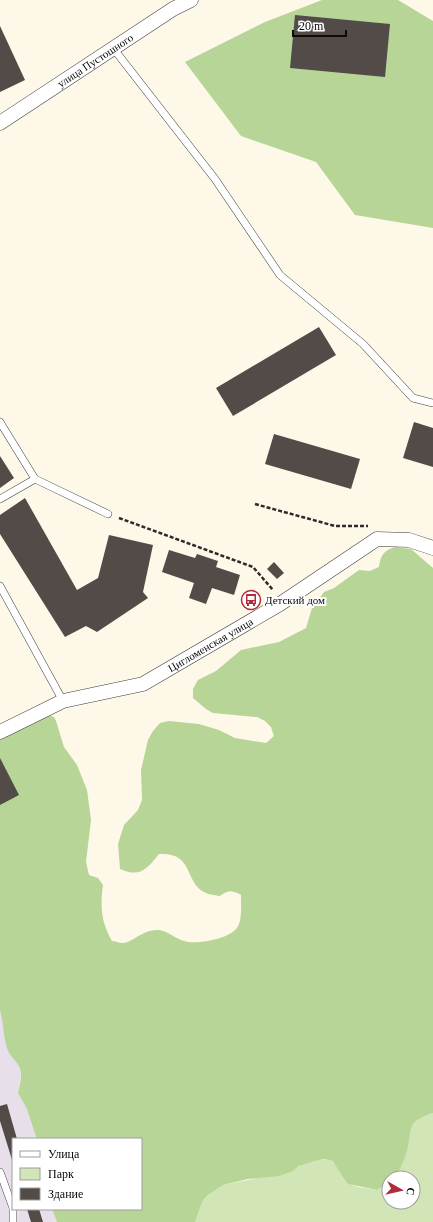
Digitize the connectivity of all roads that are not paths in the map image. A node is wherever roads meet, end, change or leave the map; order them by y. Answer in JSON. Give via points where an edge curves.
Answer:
{"nodes":[{"id":1,"x":192,"y":0,"type":"edge"},
{"id":2,"x":113,"y":48,"type":"junction"},
{"id":3,"x":0,"y":123,"type":"edge"},
{"id":4,"x":433,"y":403,"type":"edge"},
{"id":5,"x":0,"y":422,"type":"edge"},
{"id":6,"x":35,"y":479,"type":"junction"},
{"id":7,"x":0,"y":499,"type":"edge"},
{"id":8,"x":108,"y":514,"type":"road end"},
{"id":9,"x":433,"y":548,"type":"edge"},
{"id":10,"x":0,"y":586,"type":"edge"},
{"id":11,"x":63,"y":701,"type":"junction"},
{"id":12,"x":0,"y":732,"type":"edge"},
{"id":13,"x":0,"y":1172,"type":"edge"},
{"id":14,"x":12,"y":1205,"type":"edge"},
{"id":15,"x":13,"y":1210,"type":"edge"},
{"id":16,"x":13,"y":1222,"type":"edge"}],
"edges":[{"from":1,"to":2,"type":"street","name":"улица Пустошного","via":[[173,9]]},
{"from":2,"to":3,"type":"street","name":"улица Пустошного"},
{"from":2,"to":4,"type":"lane","via":[[215,179],[280,275],[363,344],[413,398]]},
{"from":5,"to":6,"type":"lane"},
{"from":6,"to":7,"type":"lane"},
{"from":6,"to":8,"type":"lane"},
{"from":9,"to":11,"type":"street","name":"Цигломенская улица","via":[[408,540],[376,540],[280,604],[143,684]]},
{"from":10,"to":11,"type":"lane"},
{"from":11,"to":12,"type":"street","name":"Цигломенская улица"},
{"from":13,"to":14,"type":"lane"},
{"from":15,"to":16,"type":"lane"}]}
